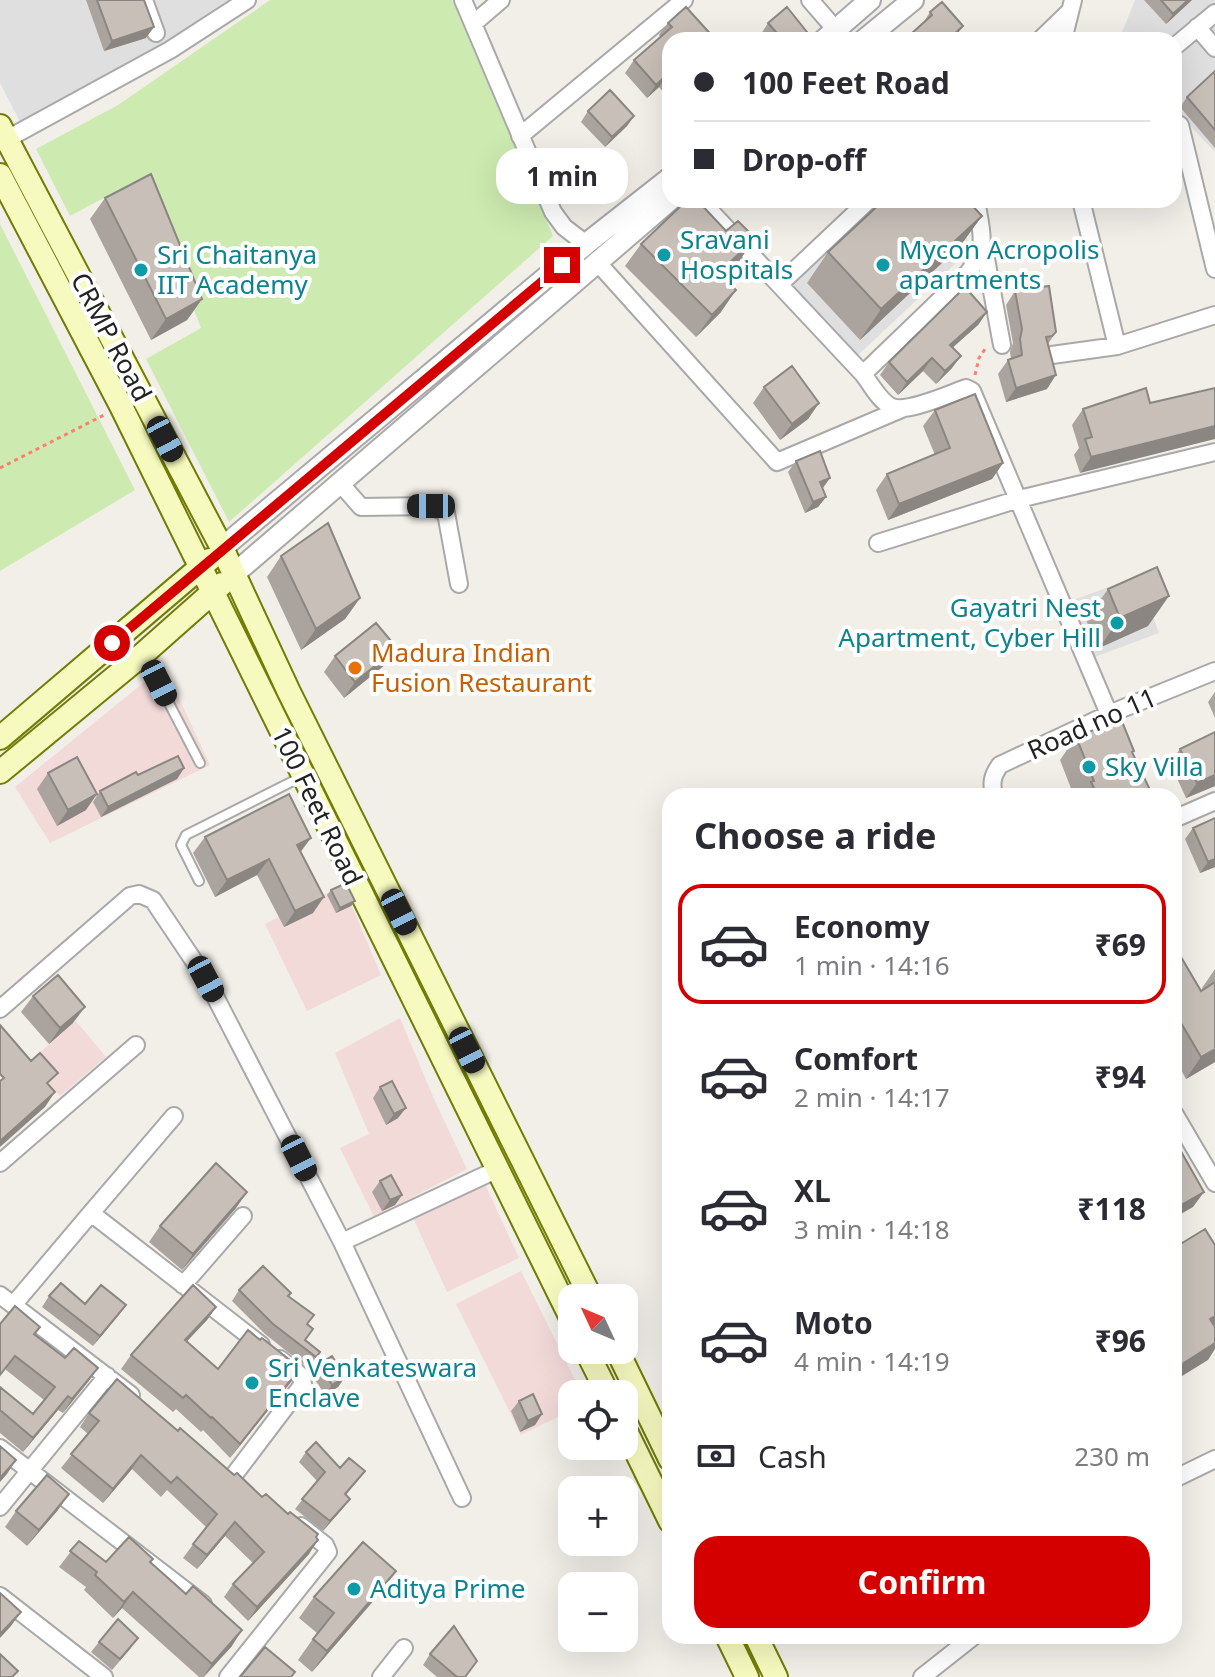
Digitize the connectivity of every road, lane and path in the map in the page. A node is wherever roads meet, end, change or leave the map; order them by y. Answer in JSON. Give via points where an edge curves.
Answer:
{"nodes":[{"id":1,"x":144,"y":0,"type":"edge"},
{"id":2,"x":247,"y":0,"type":"edge"},
{"id":3,"x":463,"y":0,"type":"edge"},
{"id":4,"x":501,"y":0,"type":"edge"},
{"id":5,"x":684,"y":0,"type":"edge"},
{"id":6,"x":810,"y":0,"type":"edge"},
{"id":7,"x":870,"y":0,"type":"edge"},
{"id":8,"x":913,"y":0,"type":"edge"},
{"id":9,"x":1071,"y":6,"type":"edge"},
{"id":10,"x":1215,"y":13,"type":"edge"},
{"id":11,"x":473,"y":24,"type":"junction"},
{"id":12,"x":1197,"y":27,"type":"junction"},
{"id":13,"x":828,"y":32,"type":"edge"},
{"id":14,"x":833,"y":32,"type":"edge"},
{"id":15,"x":874,"y":32,"type":"edge"},
{"id":16,"x":1047,"y":32,"type":"edge"},
{"id":17,"x":1065,"y":32,"type":"edge"},
{"id":18,"x":156,"y":33,"type":"edge"},
{"id":19,"x":1182,"y":40,"type":"edge"},
{"id":20,"x":1215,"y":48,"type":"edge"},
{"id":21,"x":3,"y":133,"type":"edge"},
{"id":22,"x":1182,"y":133,"type":"edge"},
{"id":23,"x":520,"y":136,"type":"junction"},
{"id":24,"x":0,"y":175,"type":"edge"},
{"id":25,"x":662,"y":184,"type":"edge"},
{"id":26,"x":662,"y":207,"type":"edge"},
{"id":27,"x":708,"y":208,"type":"edge"},
{"id":28,"x":861,"y":208,"type":"edge"},
{"id":29,"x":977,"y":208,"type":"edge"},
{"id":30,"x":1083,"y":208,"type":"edge"},
{"id":31,"x":586,"y":244,"type":"junction"},
{"id":32,"x":983,"y":245,"type":"junction"},
{"id":33,"x":598,"y":263,"type":"junction"},
{"id":34,"x":1215,"y":269,"type":"edge"},
{"id":35,"x":780,"y":284,"type":"junction"},
{"id":36,"x":1215,"y":315,"type":"edge"},
{"id":37,"x":1001,"y":338,"type":"joint"},
{"id":38,"x":1117,"y":346,"type":"junction"},
{"id":39,"x":1052,"y":355,"type":"edge"},
{"id":40,"x":863,"y":374,"type":"junction"},
{"id":41,"x":972,"y":391,"type":"junction"},
{"id":42,"x":904,"y":408,"type":"junction"},
{"id":43,"x":101,"y":417,"type":"dead end"},
{"id":44,"x":1215,"y":452,"type":"edge"},
{"id":45,"x":0,"y":468,"type":"edge"},
{"id":46,"x":340,"y":483,"type":"junction"},
{"id":47,"x":1019,"y":499,"type":"junction"},
{"id":48,"x":878,"y":543,"type":"dead end"},
{"id":49,"x":222,"y":548,"type":"junction"},
{"id":50,"x":201,"y":567,"type":"junction"},
{"id":51,"x":234,"y":574,"type":"junction"},
{"id":52,"x":459,"y":584,"type":"dead end"},
{"id":53,"x":211,"y":592,"type":"junction"},
{"id":54,"x":143,"y":654,"type":"junction"},
{"id":55,"x":1215,"y":671,"type":"edge"},
{"id":56,"x":1109,"y":714,"type":"junction"},
{"id":57,"x":0,"y":738,"type":"edge"},
{"id":58,"x":200,"y":763,"type":"dead end"},
{"id":59,"x":0,"y":772,"type":"edge"},
{"id":60,"x":302,"y":776,"type":"junction"},
{"id":61,"x":992,"y":788,"type":"edge"},
{"id":62,"x":1215,"y":801,"type":"edge"},
{"id":63,"x":1182,"y":815,"type":"edge"},
{"id":64,"x":199,"y":881,"type":"dead end"},
{"id":65,"x":0,"y":1009,"type":"edge"},
{"id":66,"x":136,"y":1045,"type":"dead end"},
{"id":67,"x":174,"y":1116,"type":"dead end"},
{"id":68,"x":1182,"y":1127,"type":"edge"},
{"id":69,"x":0,"y":1163,"type":"edge"},
{"id":70,"x":498,"y":1169,"type":"junction"},
{"id":71,"x":1215,"y":1183,"type":"edge"},
{"id":72,"x":91,"y":1213,"type":"junction"},
{"id":73,"x":243,"y":1216,"type":"dead end"},
{"id":74,"x":342,"y":1242,"type":"junction"},
{"id":75,"x":584,"y":1284,"type":"edge"},
{"id":76,"x":183,"y":1285,"type":"junction"},
{"id":77,"x":558,"y":1291,"type":"edge"},
{"id":78,"x":7,"y":1299,"type":"edge"},
{"id":79,"x":624,"y":1364,"type":"edge"},
{"id":80,"x":107,"y":1376,"type":"junction"},
{"id":81,"x":142,"y":1403,"type":"edge"},
{"id":82,"x":662,"y":1443,"type":"edge"},
{"id":83,"x":0,"y":1448,"type":"edge"},
{"id":84,"x":638,"y":1456,"type":"edge"},
{"id":85,"x":1215,"y":1459,"type":"edge"},
{"id":86,"x":29,"y":1472,"type":"junction"},
{"id":87,"x":234,"y":1475,"type":"edge"},
{"id":88,"x":1182,"y":1475,"type":"edge"},
{"id":89,"x":462,"y":1498,"type":"dead end"},
{"id":90,"x":662,"y":1505,"type":"edge"},
{"id":91,"x":0,"y":1507,"type":"edge"},
{"id":92,"x":291,"y":1519,"type":"edge"},
{"id":93,"x":0,"y":1596,"type":"edge"},
{"id":94,"x":217,"y":1615,"type":"edge"},
{"id":95,"x":731,"y":1644,"type":"edge"},
{"id":96,"x":760,"y":1644,"type":"edge"},
{"id":97,"x":964,"y":1644,"type":"edge"},
{"id":98,"x":404,"y":1648,"type":"dead end"},
{"id":99,"x":104,"y":1677,"type":"edge"},
{"id":100,"x":228,"y":1677,"type":"edge"},
{"id":101,"x":381,"y":1677,"type":"edge"},
{"id":102,"x":747,"y":1677,"type":"edge"},
{"id":103,"x":776,"y":1677,"type":"edge"},
{"id":104,"x":922,"y":1677,"type":"edge"}],
"edges":[{"from":1,"to":18,"type":"street"},
{"from":2,"to":21,"type":"street","via":[[170,50]]},
{"from":3,"to":11,"type":"street"},
{"from":4,"to":11,"type":"street"},
{"from":5,"to":23,"type":"street"},
{"from":6,"to":13,"type":"street"},
{"from":7,"to":14,"type":"street"},
{"from":8,"to":15,"type":"street"},
{"from":9,"to":16,"type":"street"},
{"from":9,"to":17,"type":"street"},
{"from":10,"to":12,"type":"street"},
{"from":11,"to":23,"type":"street"},
{"from":12,"to":19,"type":"street"},
{"from":12,"to":20,"type":"street"},
{"from":21,"to":49,"type":"main road","name":"CRMP Road"},
{"from":22,"to":34,"type":"street"},
{"from":23,"to":31,"type":"street","via":[[557,220]]},
{"from":24,"to":50,"type":"main road","name":"CRMP Road"},
{"from":25,"to":31,"type":"street"},
{"from":26,"to":33,"type":"street"},
{"from":27,"to":35,"type":"street"},
{"from":28,"to":35,"type":"street"},
{"from":29,"to":32,"type":"street"},
{"from":30,"to":38,"type":"street"},
{"from":31,"to":49,"type":"street"},
{"from":32,"to":37,"type":"street"},
{"from":32,"to":40,"type":"street","via":[[968,273]]},
{"from":33,"to":42,"type":"street","via":[[777,462]]},
{"from":33,"to":46,"type":"street"},
{"from":35,"to":40,"type":"street"},
{"from":36,"to":38,"type":"street"},
{"from":37,"to":41,"type":"path","via":[[979,358]]},
{"from":38,"to":39,"type":"street"},
{"from":40,"to":42,"type":"street","via":[[884,401]]},
{"from":41,"to":42,"type":"street","via":[[966,388]]},
{"from":41,"to":47,"type":"street"},
{"from":43,"to":45,"type":"path"},
{"from":44,"to":47,"type":"street"},
{"from":46,"to":51,"type":"street"},
{"from":46,"to":52,"type":"street","via":[[361,507],[431,506],[446,513]]},
{"from":47,"to":48,"type":"street"},
{"from":47,"to":56,"type":"street"},
{"from":49,"to":50,"type":"main road"},
{"from":49,"to":51,"type":"main road","name":"100 Feet Road"},
{"from":50,"to":53,"type":"main road","name":"CRMP Road"},
{"from":50,"to":57,"type":"main road"},
{"from":51,"to":53,"type":"main road"},
{"from":51,"to":75,"type":"main road","name":"100 Feet Road"},
{"from":53,"to":54,"type":"main road"},
{"from":53,"to":60,"type":"main road","name":"100 Feet Road"},
{"from":54,"to":58,"type":"lane"},
{"from":54,"to":59,"type":"main road"},
{"from":55,"to":56,"type":"street","name":"Road no 11"},
{"from":56,"to":61,"type":"street","name":"Road no 11","via":[[1000,765]]},
{"from":60,"to":64,"type":"lane","via":[[186,835],[181,845]]},
{"from":60,"to":70,"type":"main road","name":"100 Feet Road"},
{"from":62,"to":63,"type":"street"},
{"from":65,"to":74,"type":"street","via":[[130,896],[153,900],[206,979]]},
{"from":66,"to":69,"type":"street"},
{"from":67,"to":72,"type":"street"},
{"from":68,"to":71,"type":"street"},
{"from":70,"to":74,"type":"street"},
{"from":70,"to":77,"type":"main road","name":"100 Feet Road"},
{"from":72,"to":76,"type":"street"},
{"from":72,"to":78,"type":"street"},
{"from":73,"to":76,"type":"street"},
{"from":74,"to":89,"type":"street"},
{"from":76,"to":87,"type":"street","via":[[303,1378]]},
{"from":78,"to":80,"type":"street"},
{"from":79,"to":82,"type":"main road"},
{"from":80,"to":81,"type":"street"},
{"from":80,"to":86,"type":"street"},
{"from":83,"to":86,"type":"street"},
{"from":84,"to":90,"type":"main road"},
{"from":85,"to":88,"type":"street"},
{"from":86,"to":91,"type":"street"},
{"from":86,"to":94,"type":"street"},
{"from":92,"to":100,"type":"street","via":[[328,1552]]},
{"from":93,"to":99,"type":"street"},
{"from":95,"to":102,"type":"main road"},
{"from":96,"to":103,"type":"main road"},
{"from":97,"to":104,"type":"street"},
{"from":98,"to":101,"type":"street"}]}
